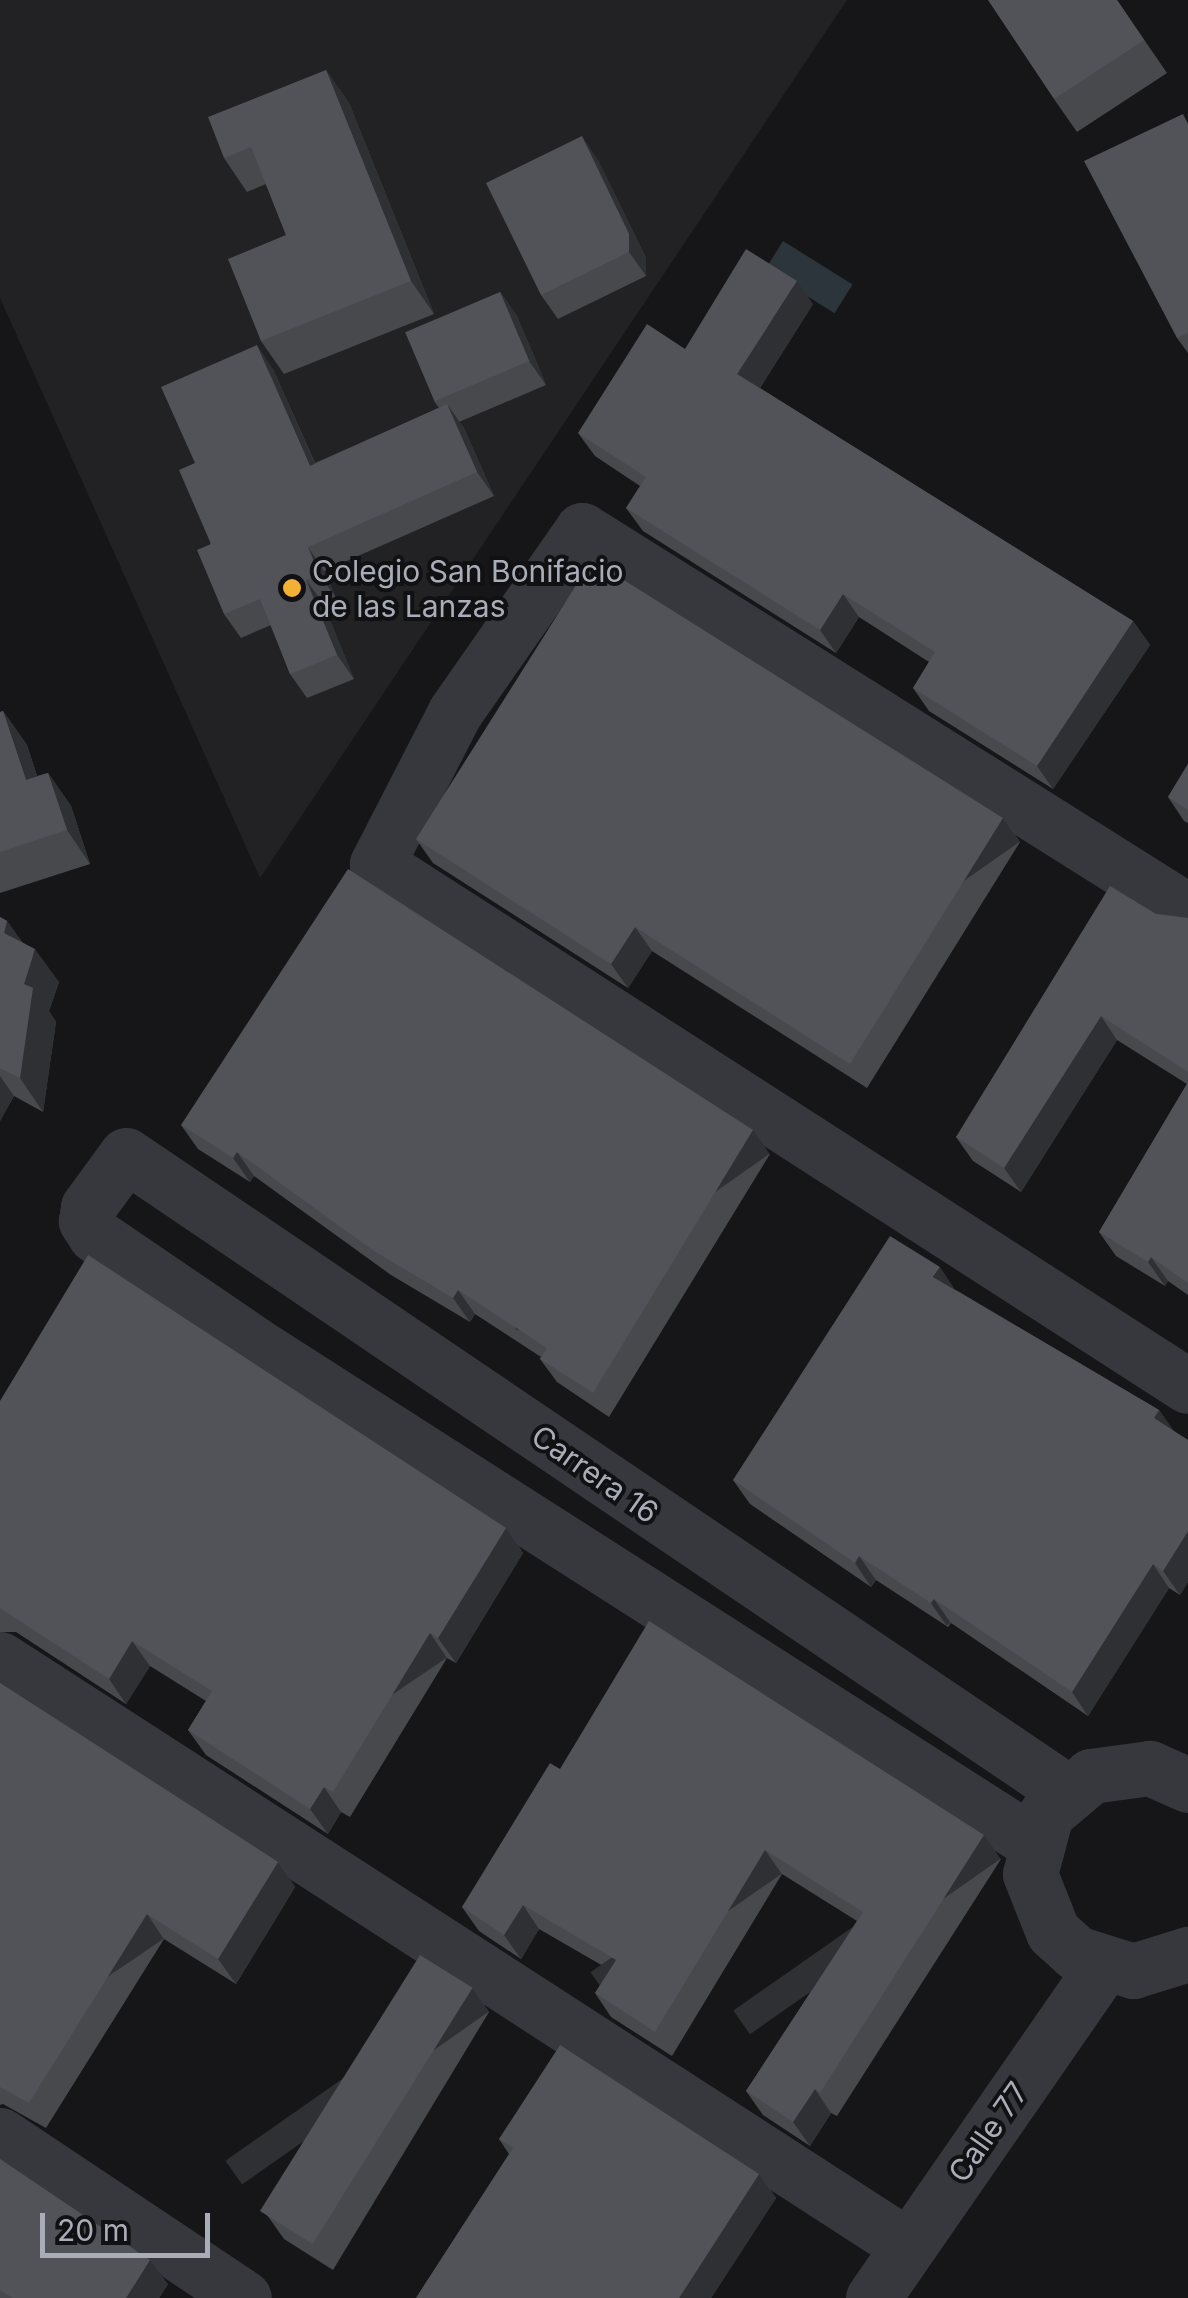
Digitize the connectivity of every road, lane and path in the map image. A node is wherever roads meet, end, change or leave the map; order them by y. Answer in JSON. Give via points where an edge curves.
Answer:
{"nodes":[{"id":1,"x":1188,"y":911,"type":"edge"},
{"id":2,"x":1188,"y":1386,"type":"edge"},
{"id":3,"x":738,"y":1572,"type":"junction"},
{"id":4,"x":705,"y":1630,"type":"junction"},
{"id":5,"x":0,"y":1659,"type":"edge"},
{"id":6,"x":1185,"y":1777,"type":"edge"},
{"id":7,"x":1066,"y":1792,"type":"junction"},
{"id":8,"x":1034,"y":1843,"type":"junction"},
{"id":9,"x":1188,"y":1954,"type":"edge"},
{"id":10,"x":1103,"y":1966,"type":"junction"},
{"id":11,"x":0,"y":2135,"type":"edge"},
{"id":12,"x":908,"y":2246,"type":"junction"},
{"id":13,"x":244,"y":2298,"type":"edge"},
{"id":14,"x":873,"y":2298,"type":"edge"}],
"edges":[{"from":1,"to":2,"type":"street","via":[[582,530],[455,712],[377,864]]},
{"from":3,"to":4,"type":"street"},
{"from":3,"to":4,"type":"street","name":"Carrera 16","via":[[126,1154],[88,1206],[86,1221],[95,1234],[256,1346]]},
{"from":3,"to":7,"type":"street","name":"Carrera 16"},
{"from":4,"to":8,"type":"street"},
{"from":5,"to":12,"type":"street"},
{"from":6,"to":7,"type":"street","via":[[1120,1768]]},
{"from":7,"to":8,"type":"street"},
{"from":8,"to":10,"type":"street","via":[[1037,1905],[1053,1932]]},
{"from":9,"to":10,"type":"street","via":[[1133,1971]]},
{"from":10,"to":12,"type":"street","name":"Calle 77"},
{"from":11,"to":13,"type":"street"},
{"from":12,"to":14,"type":"street","name":"Calle 77"}]}
